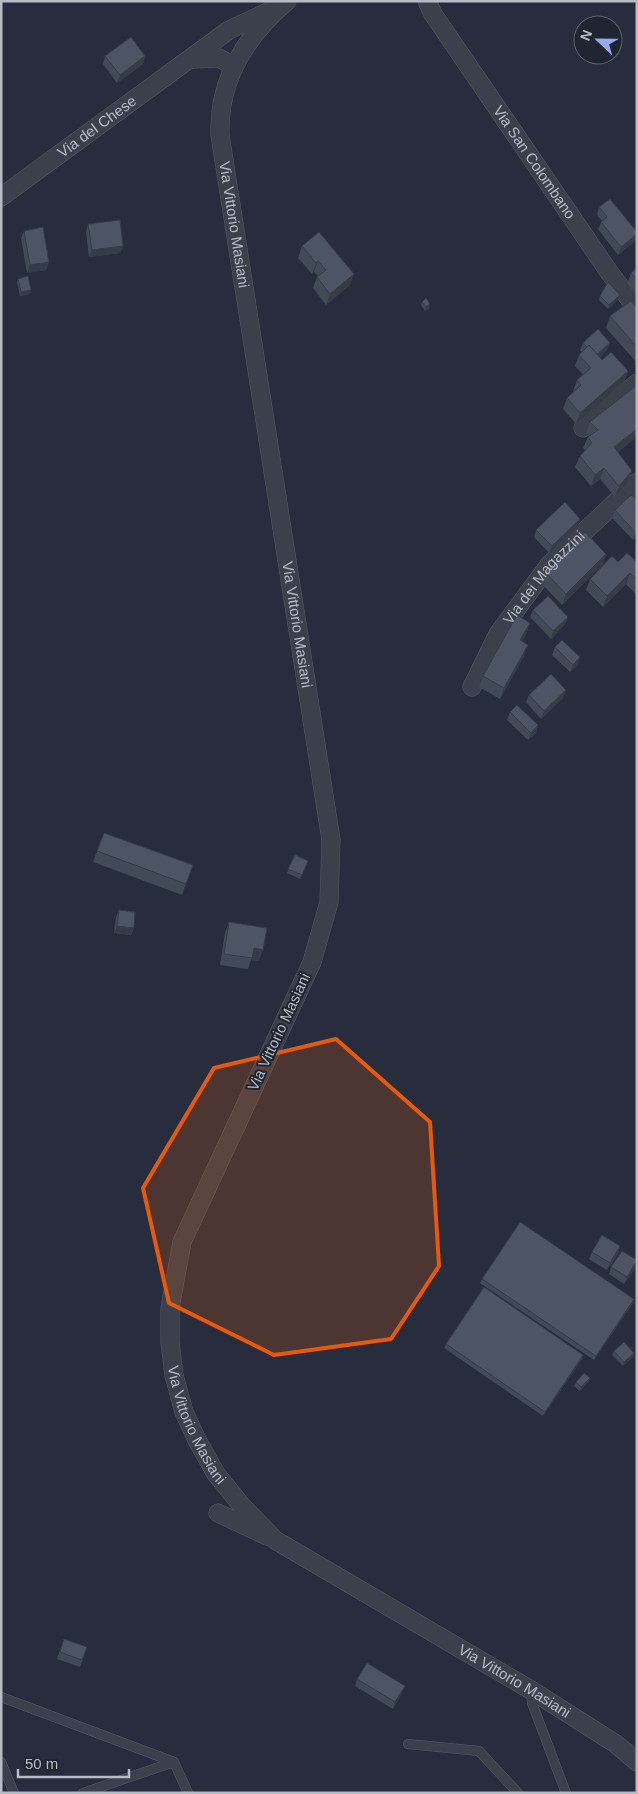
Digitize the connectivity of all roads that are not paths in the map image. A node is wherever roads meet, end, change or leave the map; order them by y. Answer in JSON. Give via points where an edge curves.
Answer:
{"nodes":[{"id":1,"x":418,"y":1,"type":"edge"},
{"id":2,"x":283,"y":4,"type":"edge"},
{"id":3,"x":430,"y":8,"type":"edge"},
{"id":4,"x":229,"y":30,"type":"junction"},
{"id":5,"x":244,"y":48,"type":"junction"},
{"id":6,"x":193,"y":59,"type":"junction"},
{"id":7,"x":233,"y":66,"type":"junction"},
{"id":8,"x":1,"y":197,"type":"edge"},
{"id":9,"x":637,"y":309,"type":"edge"},
{"id":10,"x":637,"y":383,"type":"edge"},
{"id":11,"x":583,"y":428,"type":"dead end"},
{"id":12,"x":637,"y":482,"type":"edge"},
{"id":13,"x":472,"y":687,"type":"dead end"},
{"id":14,"x":218,"y":1513,"type":"dead end"},
{"id":15,"x":275,"y":1540,"type":"junction"},
{"id":16,"x":531,"y":1690,"type":"junction"},
{"id":17,"x":1,"y":1697,"type":"edge"},
{"id":18,"x":604,"y":1736,"type":"junction"},
{"id":19,"x":408,"y":1744,"type":"dead end"},
{"id":20,"x":637,"y":1753,"type":"edge"},
{"id":21,"x":1,"y":1762,"type":"edge"},
{"id":22,"x":174,"y":1762,"type":"junction"},
{"id":23,"x":637,"y":1762,"type":"edge"},
{"id":24,"x":14,"y":1793,"type":"edge"},
{"id":25,"x":82,"y":1793,"type":"edge"},
{"id":26,"x":188,"y":1793,"type":"edge"},
{"id":27,"x":518,"y":1793,"type":"edge"},
{"id":28,"x":566,"y":1793,"type":"edge"}],
"edges":[{"from":1,"to":3,"type":"street","name":"Via San Colombano"},
{"from":2,"to":4,"type":"street","name":"Via del Chese"},
{"from":2,"to":5,"type":"street","name":"Via del Chese"},
{"from":3,"to":9,"type":"street","name":"Via San Colombano","via":[[608,272]]},
{"from":4,"to":5,"type":"street"},
{"from":4,"to":6,"type":"street","name":"Via del Chese"},
{"from":5,"to":7,"type":"street","name":"Via del Chese"},
{"from":6,"to":7,"type":"street","via":[[218,58]]},
{"from":6,"to":8,"type":"street","name":"Via del Chese"},
{"from":7,"to":15,"type":"street","name":"Via Vittorio Masiani","via":[[222,98],[223,158],[331,840],[332,874],[330,902],[312,962],[182,1242],[172,1290],[170,1342],[174,1375],[196,1440],[216,1474]]},
{"from":10,"to":11,"type":"street"},
{"from":12,"to":13,"type":"street","name":"Via dei Magazzini","via":[[549,565],[498,634]]},
{"from":14,"to":15,"type":"street"},
{"from":15,"to":16,"type":"street","name":"Via Vittorio Masiani"},
{"from":16,"to":18,"type":"street","name":"Via Vittorio Masiani"},
{"from":16,"to":28,"type":"lane","via":[[532,1703]]},
{"from":17,"to":22,"type":"lane"},
{"from":18,"to":20,"type":"street"},
{"from":18,"to":23,"type":"street","name":"Via Vittorio Masiani"},
{"from":19,"to":27,"type":"lane","via":[[479,1751]]},
{"from":21,"to":24,"type":"lane"},
{"from":22,"to":25,"type":"lane"},
{"from":22,"to":26,"type":"lane"}]}
